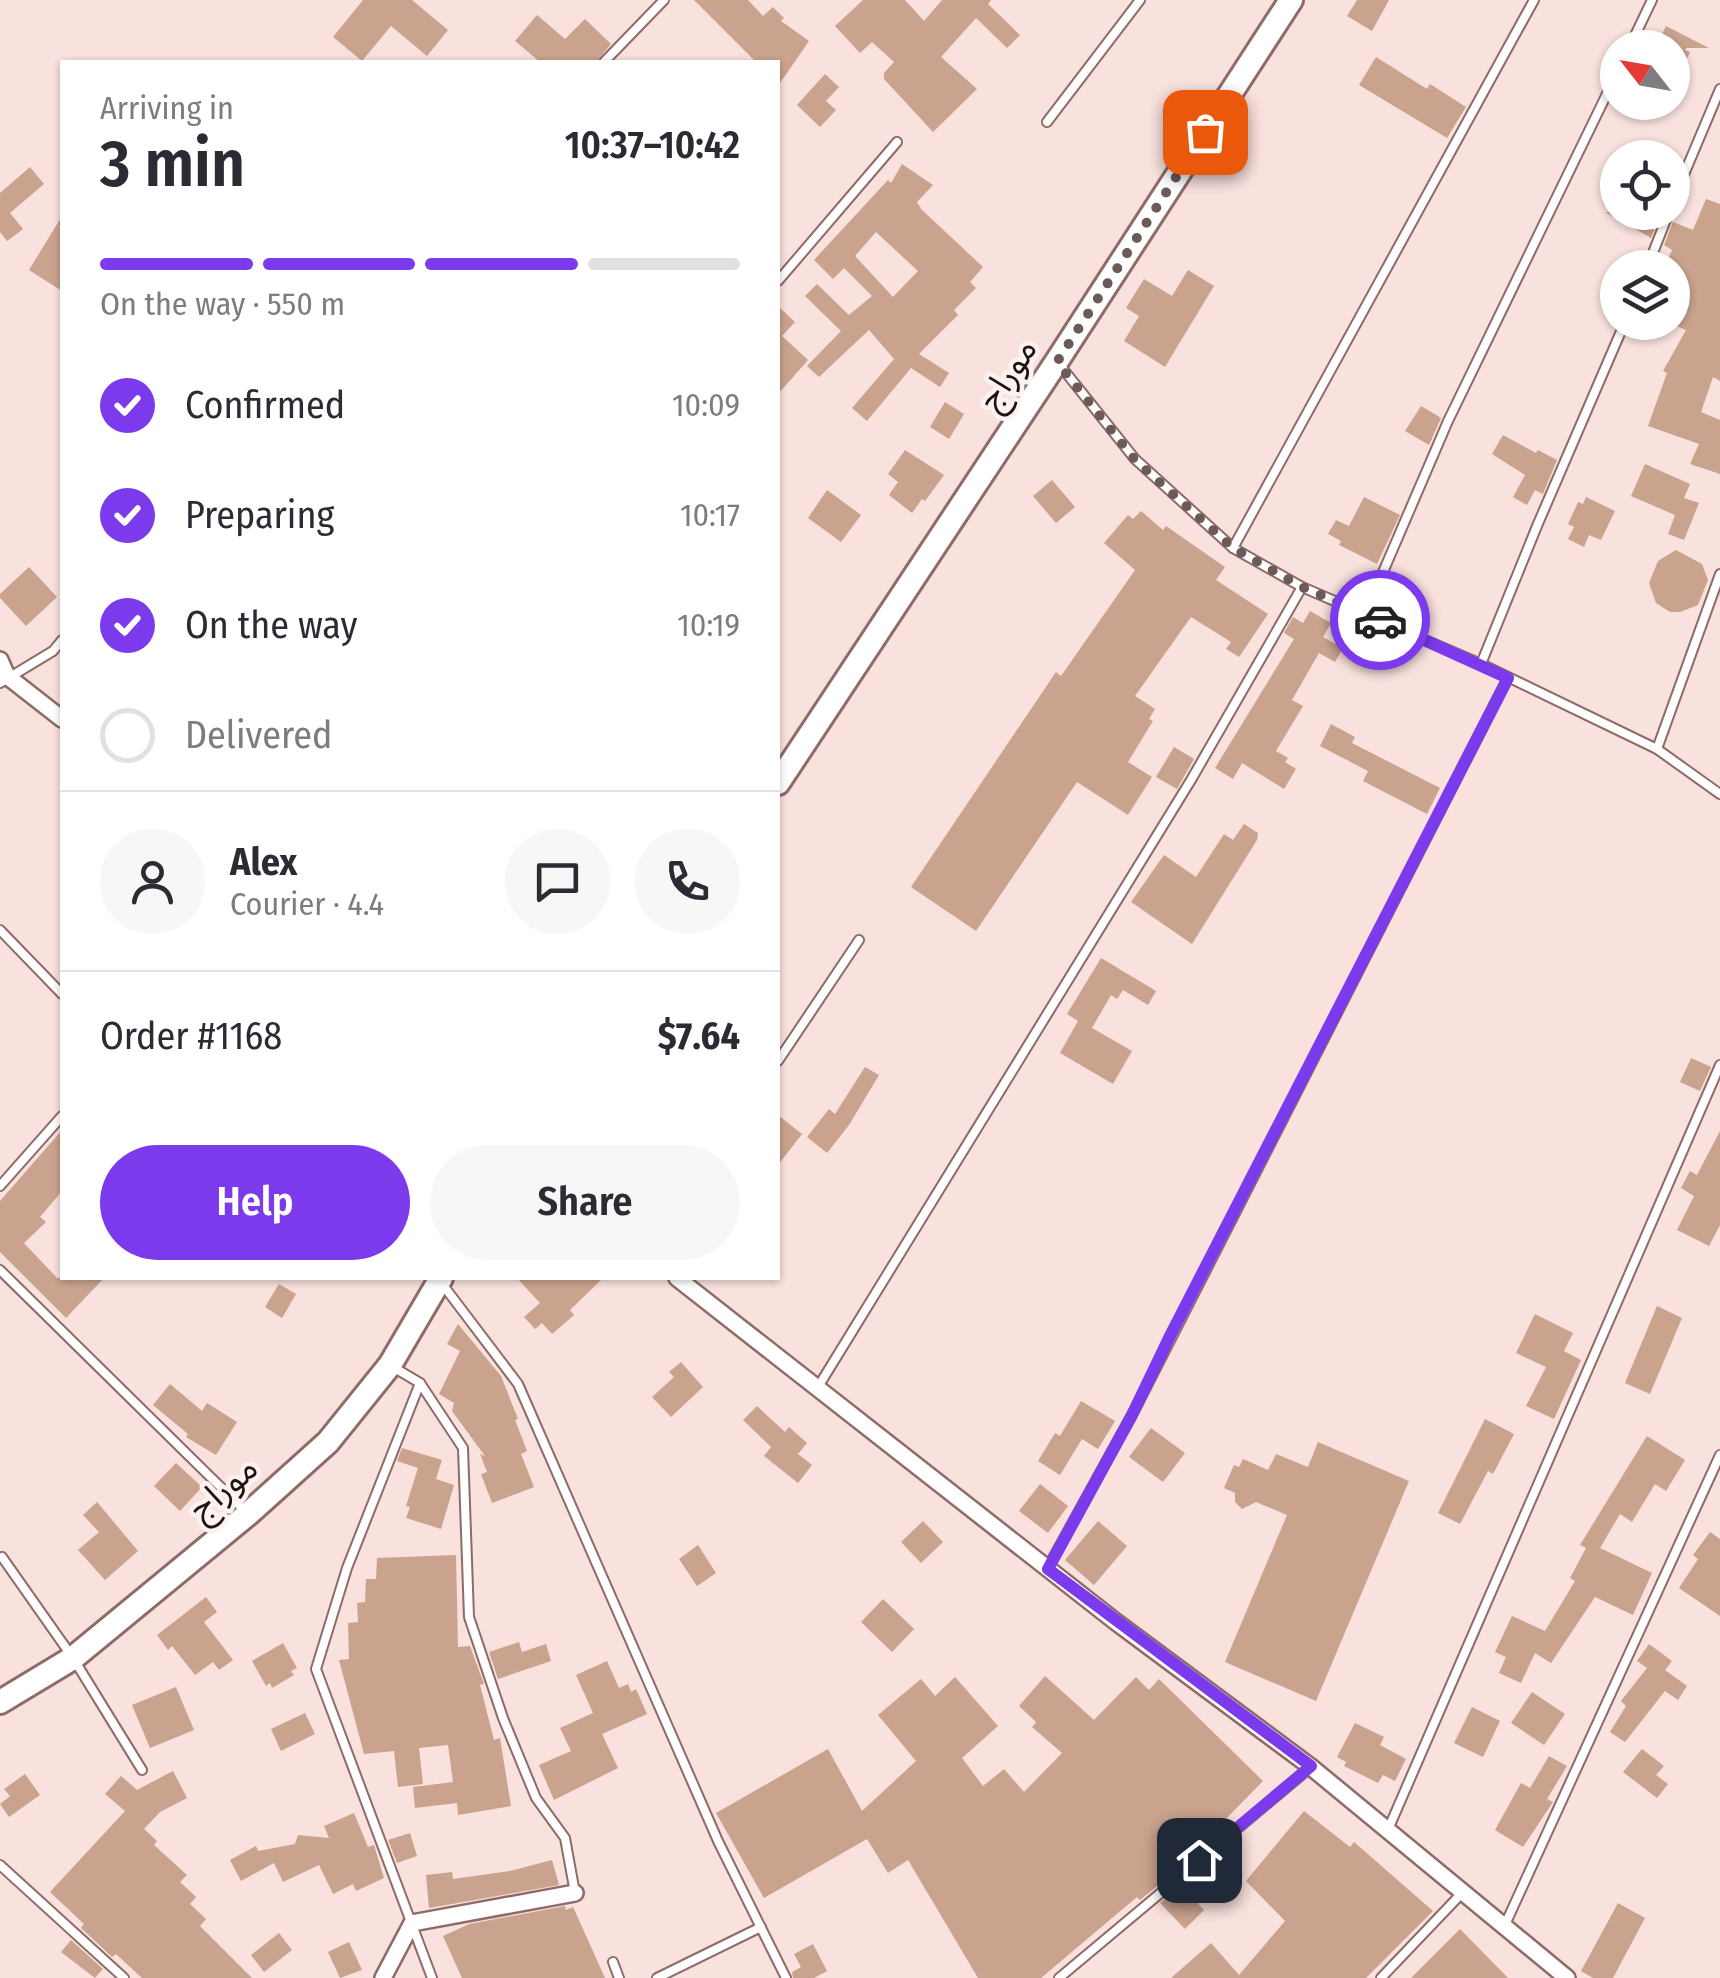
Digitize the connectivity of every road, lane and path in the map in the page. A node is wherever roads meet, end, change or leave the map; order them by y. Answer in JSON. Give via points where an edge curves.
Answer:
{"nodes":[{"id":1,"x":664,"y":0,"type":"edge"},
{"id":2,"x":1140,"y":0,"type":"edge"},
{"id":3,"x":1290,"y":0,"type":"edge"},
{"id":4,"x":1534,"y":0,"type":"edge"},
{"id":5,"x":1652,"y":0,"type":"edge"},
{"id":6,"x":1638,"y":30,"type":"edge"},
{"id":7,"x":606,"y":60,"type":"edge"},
{"id":8,"x":1720,"y":89,"type":"edge"},
{"id":9,"x":1600,"y":108,"type":"edge"},
{"id":10,"x":1047,"y":122,"type":"dead end"},
{"id":11,"x":896,"y":142,"type":"dead end"},
{"id":12,"x":1690,"y":160,"type":"edge"},
{"id":13,"x":780,"y":279,"type":"edge"},
{"id":14,"x":1618,"y":340,"type":"edge"},
{"id":15,"x":1057,"y":362,"type":"junction"},
{"id":16,"x":1233,"y":548,"type":"junction"},
{"id":17,"x":1720,"y":574,"type":"edge"},
{"id":18,"x":1302,"y":587,"type":"junction"},
{"id":19,"x":1366,"y":614,"type":"junction"},
{"id":20,"x":60,"y":642,"type":"edge"},
{"id":21,"x":0,"y":660,"type":"edge"},
{"id":22,"x":1481,"y":664,"type":"junction"},
{"id":23,"x":1508,"y":678,"type":"junction"},
{"id":24,"x":4,"y":680,"type":"edge"},
{"id":25,"x":60,"y":717,"type":"edge"},
{"id":26,"x":1657,"y":749,"type":"junction"},
{"id":27,"x":780,"y":780,"type":"edge"},
{"id":28,"x":1720,"y":794,"type":"edge"},
{"id":29,"x":0,"y":930,"type":"edge"},
{"id":30,"x":859,"y":940,"type":"dead end"},
{"id":31,"x":60,"y":992,"type":"edge"},
{"id":32,"x":780,"y":1058,"type":"edge"},
{"id":33,"x":1720,"y":1065,"type":"edge"},
{"id":34,"x":60,"y":1118,"type":"edge"},
{"id":35,"x":0,"y":1186,"type":"edge"},
{"id":36,"x":0,"y":1270,"type":"edge"},
{"id":37,"x":439,"y":1280,"type":"edge"},
{"id":38,"x":441,"y":1280,"type":"edge"},
{"id":39,"x":680,"y":1280,"type":"edge"},
{"id":40,"x":390,"y":1365,"type":"junction"},
{"id":41,"x":420,"y":1383,"type":"junction"},
{"id":42,"x":818,"y":1387,"type":"junction"},
{"id":43,"x":1720,"y":1455,"type":"edge"},
{"id":44,"x":248,"y":1514,"type":"junction"},
{"id":45,"x":2,"y":1557,"type":"edge"},
{"id":46,"x":1048,"y":1569,"type":"junction"},
{"id":47,"x":73,"y":1658,"type":"junction"},
{"id":48,"x":0,"y":1702,"type":"edge"},
{"id":49,"x":1311,"y":1766,"type":"junction"},
{"id":50,"x":142,"y":1770,"type":"dead end"},
{"id":51,"x":1387,"y":1832,"type":"junction"},
{"id":52,"x":0,"y":1866,"type":"edge"},
{"id":53,"x":1462,"y":1892,"type":"junction"},
{"id":54,"x":574,"y":1893,"type":"joint"},
{"id":55,"x":412,"y":1923,"type":"junction"},
{"id":56,"x":761,"y":1927,"type":"junction"},
{"id":57,"x":1504,"y":1927,"type":"junction"},
{"id":58,"x":613,"y":1962,"type":"dead end"},
{"id":59,"x":124,"y":1978,"type":"edge"},
{"id":60,"x":383,"y":1978,"type":"edge"},
{"id":61,"x":432,"y":1978,"type":"edge"},
{"id":62,"x":618,"y":1978,"type":"edge"},
{"id":63,"x":657,"y":1978,"type":"edge"},
{"id":64,"x":786,"y":1978,"type":"edge"},
{"id":65,"x":1060,"y":1978,"type":"edge"},
{"id":66,"x":1381,"y":1978,"type":"edge"},
{"id":67,"x":1567,"y":1978,"type":"edge"}],
"edges":[{"from":1,"to":7,"type":"lane"},
{"from":2,"to":10,"type":"lane"},
{"from":3,"to":15,"type":"main road","name":"موراج"},
{"from":4,"to":16,"type":"lane"},
{"from":5,"to":6,"type":"lane"},
{"from":8,"to":12,"type":"lane"},
{"from":9,"to":19,"type":"lane","via":[[1448,421]]},
{"from":11,"to":13,"type":"lane"},
{"from":14,"to":22,"type":"lane"},
{"from":15,"to":16,"type":"lane","via":[[1135,460]]},
{"from":15,"to":27,"type":"main road","name":"موراج"},
{"from":16,"to":18,"type":"lane"},
{"from":17,"to":26,"type":"lane"},
{"from":18,"to":19,"type":"lane"},
{"from":18,"to":42,"type":"lane","via":[[1181,797]]},
{"from":19,"to":22,"type":"lane"},
{"from":20,"to":24,"type":"lane"},
{"from":21,"to":24,"type":"street"},
{"from":22,"to":23,"type":"lane"},
{"from":23,"to":26,"type":"lane"},
{"from":23,"to":46,"type":"lane"},
{"from":24,"to":25,"type":"street"},
{"from":26,"to":28,"type":"lane"},
{"from":29,"to":31,"type":"lane"},
{"from":30,"to":32,"type":"lane"},
{"from":33,"to":51,"type":"lane"},
{"from":34,"to":35,"type":"lane"},
{"from":36,"to":44,"type":"lane"},
{"from":37,"to":40,"type":"main road","name":"موراج"},
{"from":38,"to":56,"type":"lane","via":[[518,1384]]},
{"from":39,"to":42,"type":"street"},
{"from":40,"to":41,"type":"lane"},
{"from":40,"to":44,"type":"main road","name":"موراج","via":[[328,1442]]},
{"from":41,"to":54,"type":"lane","via":[[463,1448],[469,1617],[536,1798],[564,1838]]},
{"from":41,"to":55,"type":"lane","via":[[346,1568],[316,1668]]},
{"from":42,"to":46,"type":"street"},
{"from":43,"to":57,"type":"lane"},
{"from":44,"to":47,"type":"main road","name":"موراج"},
{"from":45,"to":47,"type":"lane"},
{"from":46,"to":49,"type":"street"},
{"from":47,"to":48,"type":"main road","name":"موراج"},
{"from":47,"to":50,"type":"lane"},
{"from":49,"to":51,"type":"street"},
{"from":49,"to":65,"type":"lane"},
{"from":51,"to":53,"type":"street"},
{"from":52,"to":59,"type":"lane"},
{"from":53,"to":57,"type":"street"},
{"from":53,"to":66,"type":"lane"},
{"from":54,"to":55,"type":"street"},
{"from":55,"to":60,"type":"street"},
{"from":55,"to":61,"type":"lane"},
{"from":56,"to":63,"type":"lane"},
{"from":56,"to":64,"type":"lane"},
{"from":57,"to":67,"type":"street"},
{"from":58,"to":62,"type":"lane"}]}
